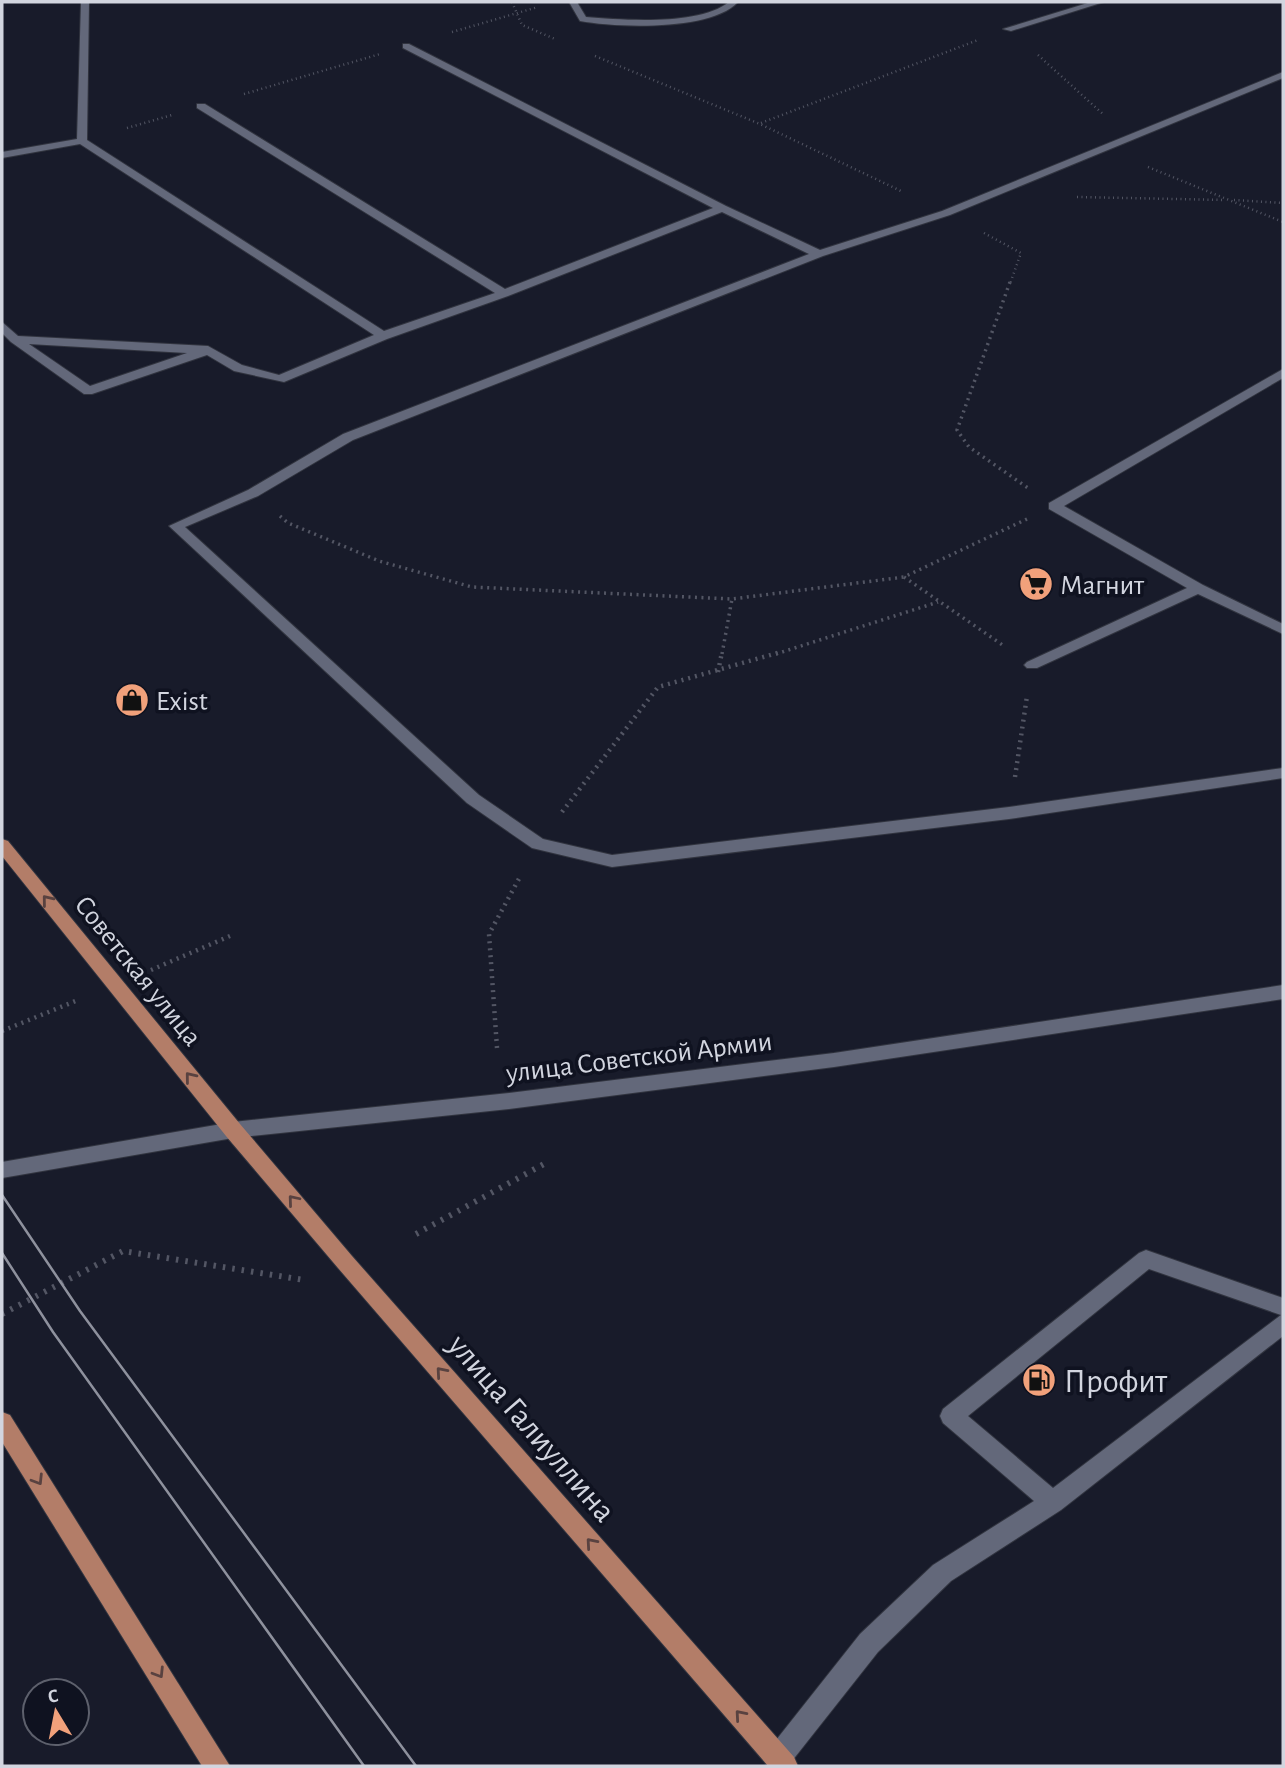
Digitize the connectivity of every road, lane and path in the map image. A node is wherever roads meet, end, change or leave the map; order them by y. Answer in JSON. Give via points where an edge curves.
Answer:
{"nodes":[{"id":1,"x":85,"y":2,"type":"edge"},
{"id":2,"x":512,"y":2,"type":"edge"},
{"id":3,"x":573,"y":2,"type":"edge"},
{"id":4,"x":734,"y":2,"type":"edge"},
{"id":5,"x":1100,"y":2,"type":"edge"},
{"id":6,"x":538,"y":7,"type":"dead end"},
{"id":7,"x":516,"y":13,"type":"junction"},
{"id":8,"x":1008,"y":29,"type":"junction"},
{"id":9,"x":559,"y":41,"type":"dead end"},
{"id":10,"x":406,"y":46,"type":"junction"},
{"id":11,"x":584,"y":51,"type":"dead end"},
{"id":12,"x":1283,"y":75,"type":"edge"},
{"id":13,"x":201,"y":106,"type":"junction"},
{"id":14,"x":760,"y":124,"type":"junction"},
{"id":15,"x":1130,"y":138,"type":"junction"},
{"id":16,"x":82,"y":141,"type":"junction"},
{"id":17,"x":2,"y":155,"type":"edge"},
{"id":18,"x":1069,"y":197,"type":"dead end"},
{"id":19,"x":1229,"y":200,"type":"junction"},
{"id":20,"x":1283,"y":203,"type":"edge"},
{"id":21,"x":722,"y":208,"type":"junction"},
{"id":22,"x":946,"y":213,"type":"junction"},
{"id":23,"x":1283,"y":222,"type":"edge"},
{"id":24,"x":819,"y":254,"type":"junction"},
{"id":25,"x":504,"y":294,"type":"junction"},
{"id":26,"x":2,"y":327,"type":"edge"},
{"id":27,"x":383,"y":337,"type":"junction"},
{"id":28,"x":15,"y":339,"type":"junction"},
{"id":29,"x":208,"y":350,"type":"junction"},
{"id":30,"x":1283,"y":373,"type":"edge"},
{"id":31,"x":253,"y":493,"type":"junction"},
{"id":32,"x":1054,"y":506,"type":"junction"},
{"id":33,"x":904,"y":577,"type":"junction"},
{"id":34,"x":1198,"y":588,"type":"junction"},
{"id":35,"x":732,"y":598,"type":"junction"},
{"id":36,"x":937,"y":603,"type":"junction"},
{"id":37,"x":1283,"y":630,"type":"edge"},
{"id":38,"x":1032,"y":665,"type":"junction"},
{"id":39,"x":718,"y":672,"type":"junction"},
{"id":40,"x":1283,"y":773,"type":"edge"},
{"id":41,"x":1009,"y":813,"type":"junction"},
{"id":42,"x":538,"y":844,"type":"junction"},
{"id":43,"x":2,"y":845,"type":"edge"},
{"id":44,"x":1283,"y":992,"type":"edge"},
{"id":45,"x":497,"y":1048,"type":"dead end"},
{"id":46,"x":233,"y":1130,"type":"junction"},
{"id":47,"x":544,"y":1164,"type":"dead end"},
{"id":48,"x":2,"y":1170,"type":"edge"},
{"id":49,"x":416,"y":1234,"type":"dead end"},
{"id":50,"x":304,"y":1280,"type":"dead end"},
{"id":51,"x":1283,"y":1307,"type":"edge"},
{"id":52,"x":2,"y":1314,"type":"edge"},
{"id":53,"x":1283,"y":1324,"type":"edge"},
{"id":54,"x":2,"y":1422,"type":"edge"},
{"id":55,"x":1053,"y":1502,"type":"junction"},
{"id":56,"x":781,"y":1762,"type":"edge"},
{"id":57,"x":218,"y":1766,"type":"edge"}],
"edges":[{"from":1,"to":16,"type":"main road"},
{"from":2,"to":7,"type":"path"},
{"from":3,"to":4,"type":"main road","via":[[583,19],[610,23],[708,17],[731,8]]},
{"from":5,"to":8,"type":"main road"},
{"from":6,"to":7,"type":"path"},
{"from":7,"to":9,"type":"path","via":[[522,25]]},
{"from":7,"to":10,"type":"path"},
{"from":8,"to":14,"type":"path"},
{"from":8,"to":15,"type":"path"},
{"from":10,"to":13,"type":"path"},
{"from":10,"to":21,"type":"main road"},
{"from":11,"to":14,"type":"path"},
{"from":12,"to":15,"type":"main road"},
{"from":13,"to":16,"type":"path"},
{"from":13,"to":25,"type":"main road"},
{"from":14,"to":22,"type":"path"},
{"from":15,"to":19,"type":"path","via":[[1137,162]]},
{"from":15,"to":22,"type":"main road"},
{"from":16,"to":17,"type":"main road"},
{"from":16,"to":27,"type":"main road"},
{"from":18,"to":19,"type":"path"},
{"from":19,"to":20,"type":"path"},
{"from":19,"to":23,"type":"path"},
{"from":21,"to":24,"type":"main road"},
{"from":21,"to":25,"type":"main road"},
{"from":22,"to":24,"type":"main road"},
{"from":22,"to":32,"type":"path","via":[[1021,253],[957,429],[969,447]]},
{"from":24,"to":31,"type":"main road","via":[[348,437]]},
{"from":25,"to":27,"type":"main road"},
{"from":26,"to":28,"type":"main road"},
{"from":27,"to":29,"type":"main road","via":[[280,379],[238,368]]},
{"from":28,"to":29,"type":"main road"},
{"from":28,"to":29,"type":"main road","via":[[88,391]]},
{"from":30,"to":32,"type":"main road"},
{"from":31,"to":35,"type":"path","via":[[288,523],[379,561],[472,587]]},
{"from":31,"to":42,"type":"main road","via":[[176,526],[473,799]]},
{"from":32,"to":33,"type":"path"},
{"from":32,"to":34,"type":"main road"},
{"from":33,"to":35,"type":"path"},
{"from":33,"to":36,"type":"path"},
{"from":34,"to":37,"type":"main road"},
{"from":34,"to":38,"type":"main road"},
{"from":35,"to":39,"type":"path"},
{"from":36,"to":38,"type":"path"},
{"from":36,"to":39,"type":"path"},
{"from":38,"to":41,"type":"path"},
{"from":39,"to":42,"type":"path","via":[[658,687]]},
{"from":40,"to":41,"type":"main road"},
{"from":41,"to":42,"type":"main road","via":[[612,861]]},
{"from":42,"to":45,"type":"path","via":[[489,934]]},
{"from":46,"to":43,"type":"main road","name":"Советская улица","one_way":true},
{"from":44,"to":46,"type":"main road","name":"улица Советской Армии","via":[[834,1060]]},
{"from":46,"to":48,"type":"main road","name":"улица Советской Армии"},
{"from":56,"to":46,"type":"main road","name":"улица Галиуллина","one_way":true},
{"from":47,"to":49,"type":"path"},
{"from":50,"to":52,"type":"path","via":[[123,1251]]},
{"from":51,"to":55,"type":"main road","via":[[1146,1259],[951,1416]]},
{"from":53,"to":55,"type":"main road"},
{"from":54,"to":57,"type":"main road","one_way":true},
{"from":55,"to":56,"type":"main road","via":[[942,1573],[869,1643]]}]}
